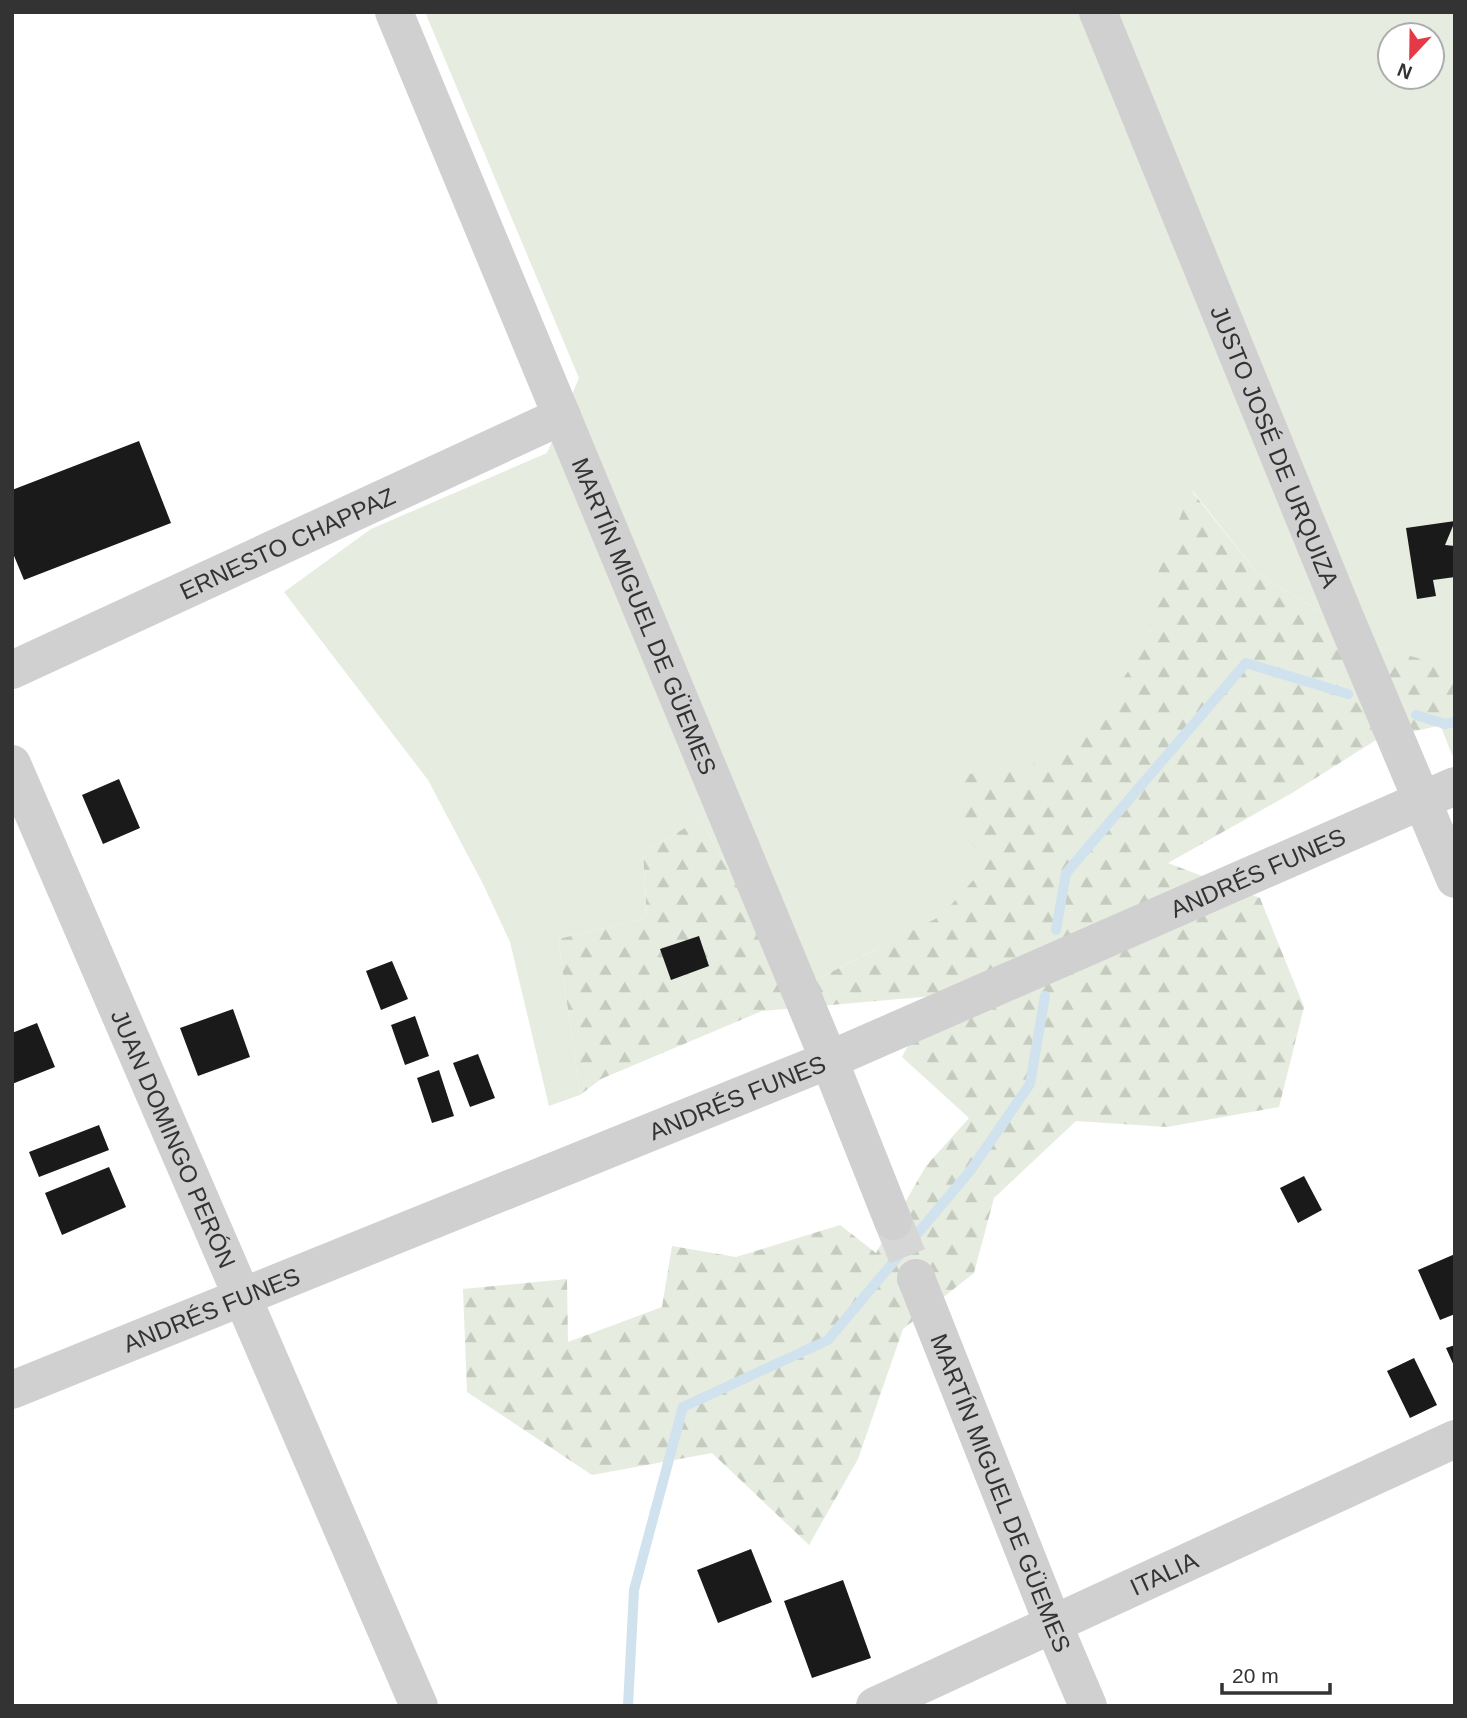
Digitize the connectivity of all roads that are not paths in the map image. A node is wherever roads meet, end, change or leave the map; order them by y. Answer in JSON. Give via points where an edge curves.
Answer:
{"nodes":[{"id":1,"x":394,"y":12,"type":"edge"},
{"id":2,"x":1098,"y":12,"type":"edge"},
{"id":3,"x":562,"y":416,"type":"junction"},
{"id":4,"x":12,"y":670,"type":"edge"},
{"id":5,"x":12,"y":764,"type":"edge"},
{"id":6,"x":1438,"y":792,"type":"edge"},
{"id":7,"x":1455,"y":879,"type":"edge"},
{"id":8,"x":829,"y":1060,"type":"junction"},
{"id":9,"x":893,"y":1221,"type":"tunnel mouth"},
{"id":10,"x":916,"y":1278,"type":"tunnel mouth"},
{"id":11,"x":243,"y":1297,"type":"junction"},
{"id":12,"x":12,"y":1390,"type":"edge"},
{"id":13,"x":1455,"y":1439,"type":"edge"},
{"id":14,"x":1053,"y":1624,"type":"junction"},
{"id":15,"x":419,"y":1706,"type":"edge"},
{"id":16,"x":875,"y":1706,"type":"edge"},
{"id":17,"x":1088,"y":1706,"type":"edge"}],
"edges":[{"from":1,"to":3,"type":"street","name":"MARTÍN MIGUEL DE GÜEMES"},
{"from":2,"to":6,"type":"street","name":"JUSTO JOSÉ DE URQUIZA"},
{"from":3,"to":4,"type":"street","name":"ERNESTO CHAPPAZ"},
{"from":3,"to":8,"type":"street","name":"MARTÍN MIGUEL DE GÜEMES"},
{"from":5,"to":11,"type":"street","name":"JUAN DOMINGO PERÓN"},
{"from":6,"to":7,"type":"street","name":"JUSTO JOSÉ DE URQUIZA"},
{"from":6,"to":8,"type":"street","name":"ANDRÉS FUNES"},
{"from":8,"to":9,"type":"street","name":"MARTÍN MIGUEL DE GÜEMES"},
{"from":8,"to":11,"type":"street","name":"ANDRÉS FUNES"},
{"from":10,"to":14,"type":"street","name":"MARTÍN MIGUEL DE GÜEMES"},
{"from":11,"to":12,"type":"street","name":"ANDRÉS FUNES"},
{"from":11,"to":15,"type":"street","name":"JUAN DOMINGO PERÓN"},
{"from":13,"to":14,"type":"street","name":"ITALIA"},
{"from":14,"to":16,"type":"street","name":"ITALIA"},
{"from":14,"to":17,"type":"street","name":"MARTÍN MIGUEL DE GÜEMES"}]}
